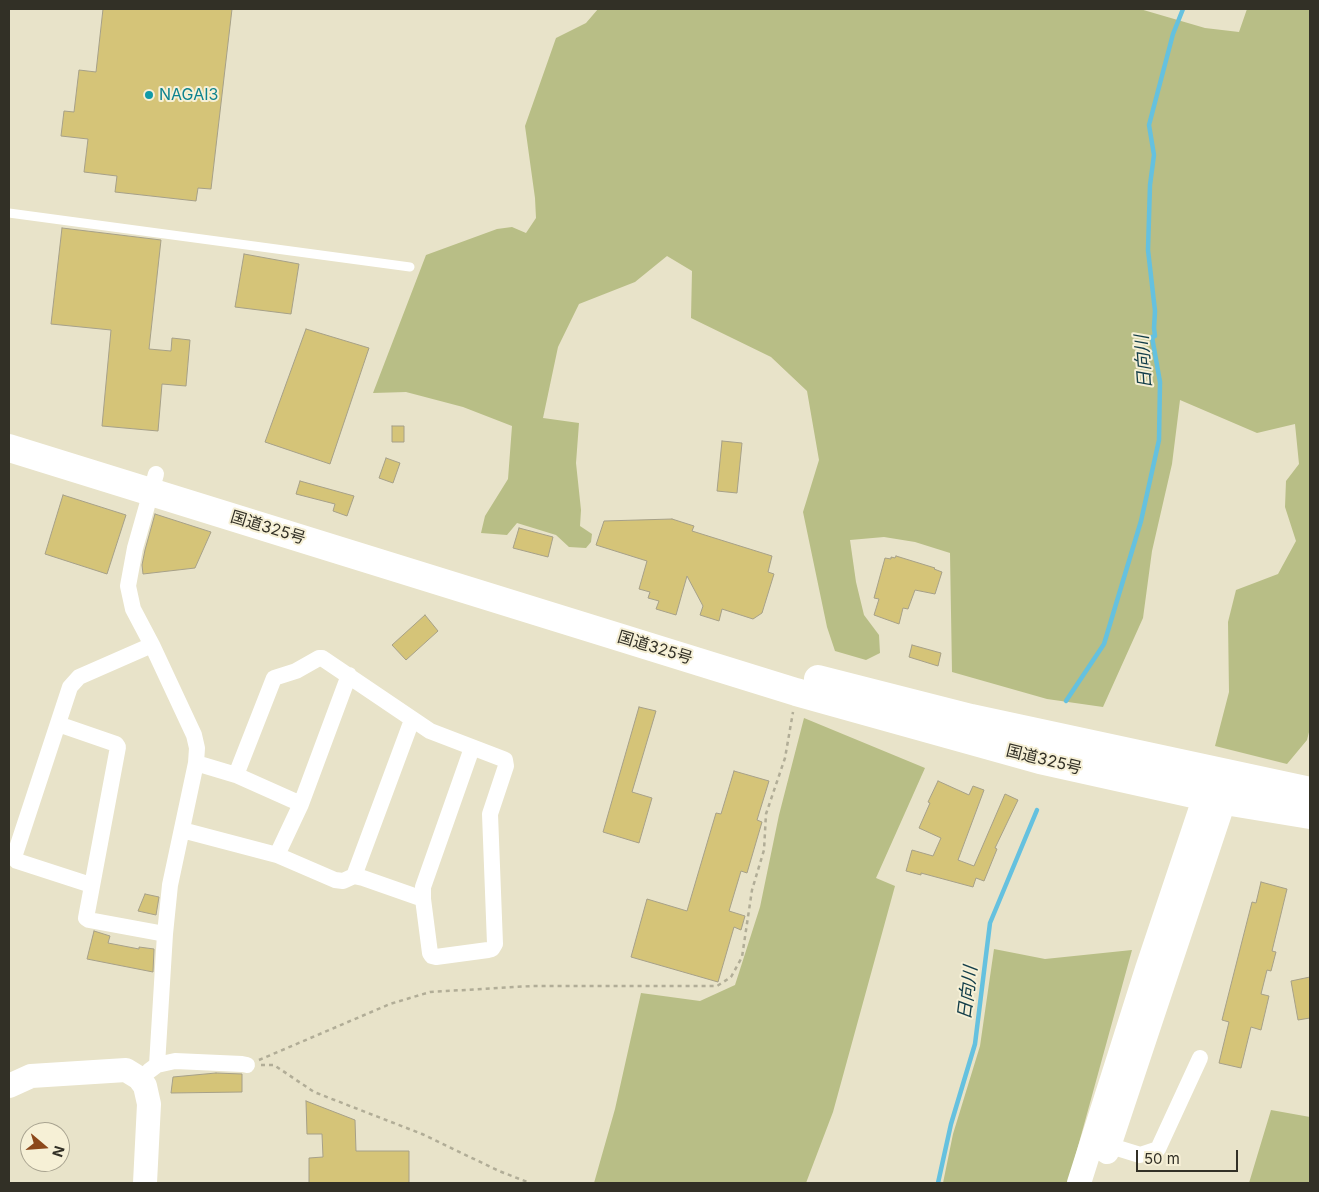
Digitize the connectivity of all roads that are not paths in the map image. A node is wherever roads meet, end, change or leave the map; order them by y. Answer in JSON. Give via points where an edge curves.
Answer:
{"nodes":[{"id":1,"x":9,"y":213,"type":"edge"},
{"id":2,"x":410,"y":267,"type":"dead end"},
{"id":3,"x":9,"y":429,"type":"edge"},
{"id":4,"x":9,"y":448,"type":"edge"},
{"id":5,"x":153,"y":483,"type":"junction"},
{"id":6,"x":152,"y":645,"type":"junction"},
{"id":7,"x":349,"y":675,"type":"junction"},
{"id":8,"x":412,"y":720,"type":"junction"},
{"id":9,"x":58,"y":724,"type":"junction"},
{"id":10,"x":472,"y":748,"type":"junction"},
{"id":11,"x":196,"y":763,"type":"junction"},
{"id":12,"x":1223,"y":772,"type":"junction"},
{"id":13,"x":236,"y":775,"type":"junction"},
{"id":14,"x":1310,"y":791,"type":"edge"},
{"id":15,"x":1215,"y":799,"type":"junction"},
{"id":16,"x":301,"y":804,"type":"junction"},
{"id":17,"x":1310,"y":815,"type":"edge"},
{"id":18,"x":182,"y":830,"type":"junction"},
{"id":19,"x":278,"y":855,"type":"junction"},
{"id":20,"x":354,"y":876,"type":"junction"},
{"id":21,"x":91,"y":885,"type":"junction"},
{"id":22,"x":423,"y":899,"type":"junction"},
{"id":23,"x":165,"y":934,"type":"junction"},
{"id":24,"x":1200,"y":1058,"type":"dead end"},
{"id":25,"x":247,"y":1065,"type":"road end"},
{"id":26,"x":148,"y":1072,"type":"junction"},
{"id":27,"x":9,"y":1086,"type":"edge"},
{"id":28,"x":1101,"y":1144,"type":"junction"},
{"id":29,"x":144,"y":1183,"type":"edge"},
{"id":30,"x":1079,"y":1183,"type":"edge"},
{"id":31,"x":1096,"y":1183,"type":"edge"}],
"edges":[{"from":1,"to":2,"type":"lane"},
{"from":3,"to":5,"type":"highway","name":"国道325号"},
{"from":4,"to":5,"type":"highway","name":"国道325号"},
{"from":5,"to":6,"type":"street","via":[[128,586],[133,609]]},
{"from":5,"to":12,"type":"highway","name":"国道325号","via":[[830,682],[971,718]]},
{"from":5,"to":15,"type":"highway","name":"国道325号","via":[[796,692],[1040,760]]},
{"from":6,"to":9,"type":"street","via":[[73,681]]},
{"from":6,"to":11,"type":"street","via":[[194,735]]},
{"from":7,"to":8,"type":"street"},
{"from":7,"to":13,"type":"street","via":[[318,658],[296,671],[274,678]]},
{"from":7,"to":16,"type":"street"},
{"from":8,"to":10,"type":"street"},
{"from":8,"to":20,"type":"street"},
{"from":9,"to":21,"type":"street","via":[[118,747]]},
{"from":9,"to":21,"type":"street","via":[[14,858]]},
{"from":10,"to":22,"type":"street","via":[[424,883]]},
{"from":10,"to":22,"type":"street","via":[[507,763],[490,814],[495,944],[492,949],[432,956]]},
{"from":11,"to":13,"type":"street"},
{"from":11,"to":18,"type":"street"},
{"from":12,"to":14,"type":"highway","name":"国道325号"},
{"from":12,"to":15,"type":"street"},
{"from":13,"to":16,"type":"street"},
{"from":15,"to":17,"type":"highway","name":"国道325号"},
{"from":15,"to":28,"type":"street"},
{"from":16,"to":19,"type":"street"},
{"from":18,"to":19,"type":"street"},
{"from":18,"to":23,"type":"street","via":[[170,885]]},
{"from":19,"to":20,"type":"street","via":[[335,880],[343,881]]},
{"from":20,"to":22,"type":"street"},
{"from":21,"to":23,"type":"street","via":[[86,913],[89,920]]},
{"from":23,"to":26,"type":"street"},
{"from":24,"to":28,"type":"street","via":[[1158,1149],[1140,1155]]},
{"from":25,"to":26,"type":"street","via":[[175,1061]]},
{"from":26,"to":27,"type":"street","via":[[126,1070],[31,1076]]},
{"from":26,"to":29,"type":"street"},
{"from":28,"to":30,"type":"street"},
{"from":28,"to":31,"type":"street"}]}
